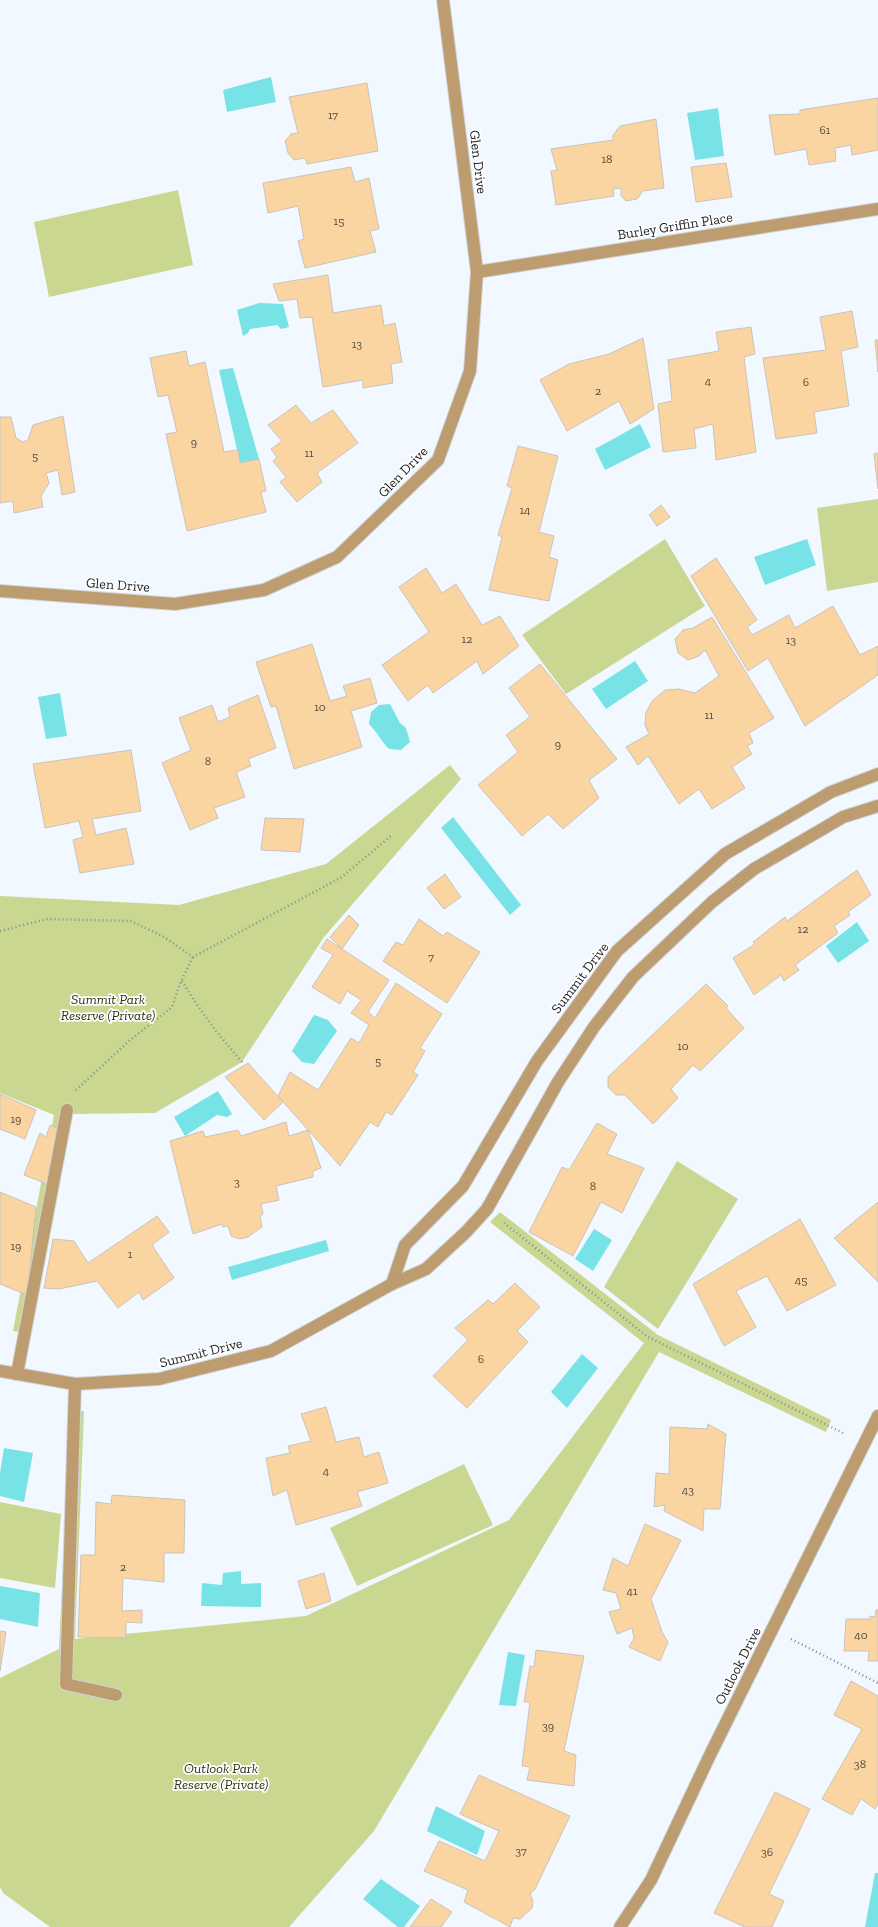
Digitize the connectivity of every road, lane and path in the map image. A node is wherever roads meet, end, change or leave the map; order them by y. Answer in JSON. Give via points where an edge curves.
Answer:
{"nodes":[{"id":1,"x":443,"y":0,"type":"edge"},
{"id":2,"x":878,"y":210,"type":"edge"},
{"id":3,"x":477,"y":272,"type":"junction"},
{"id":4,"x":0,"y":591,"type":"edge"},
{"id":5,"x":878,"y":774,"type":"edge"},
{"id":6,"x":878,"y":806,"type":"edge"},
{"id":7,"x":392,"y":835,"type":"dead end"},
{"id":8,"x":0,"y":931,"type":"edge"},
{"id":9,"x":193,"y":957,"type":"junction"},
{"id":10,"x":181,"y":981,"type":"junction"},
{"id":11,"x":242,"y":1062,"type":"dead end"},
{"id":12,"x":67,"y":1110,"type":"joint"},
{"id":13,"x":486,"y":1209,"type":"junction"},
{"id":14,"x":392,"y":1284,"type":"junction"},
{"id":15,"x":0,"y":1371,"type":"edge"},
{"id":16,"x":17,"y":1374,"type":"junction"},
{"id":17,"x":75,"y":1384,"type":"junction"},
{"id":18,"x":878,"y":1416,"type":"edge"},
{"id":19,"x":864,"y":1443,"type":"junction"},
{"id":20,"x":773,"y":1630,"type":"junction"},
{"id":21,"x":878,"y":1683,"type":"edge"},
{"id":22,"x":116,"y":1695,"type":"dead end"},
{"id":23,"x":620,"y":1927,"type":"edge"}],
"edges":[{"from":1,"to":3,"type":"street","name":"Glen Drive"},
{"from":2,"to":3,"type":"street","name":"Burley Griffin Place"},
{"from":3,"to":4,"type":"street","name":"Glen Drive","via":[[470,371],[438,460],[337,557],[264,590],[175,604]]},
{"from":5,"to":14,"type":"street","name":"Summit Drive","via":[[831,792],[724,854],[617,951],[537,1061],[463,1186],[405,1245]]},
{"from":6,"to":13,"type":"street","name":"Summit Drive","via":[[843,817],[754,869],[712,902],[633,977],[594,1027],[558,1082]]},
{"from":7,"to":9,"type":"path","via":[[342,877]]},
{"from":8,"to":9,"type":"path","via":[[47,919],[131,921],[164,937]]},
{"from":9,"to":10,"type":"path"},
{"from":10,"to":11,"type":"path","via":[[220,1038]]},
{"from":10,"to":12,"type":"path","via":[[172,1007],[88,1078],[71,1096]]},
{"from":12,"to":16,"type":"street"},
{"from":13,"to":14,"type":"street","name":"Summit Drive","via":[[466,1232],[426,1269]]},
{"from":13,"to":19,"type":"path","via":[[648,1337]]},
{"from":14,"to":17,"type":"street","name":"Summit Drive","via":[[271,1351],[159,1379]]},
{"from":15,"to":16,"type":"street","name":"Summit Drive"},
{"from":16,"to":17,"type":"street","name":"Summit Drive"},
{"from":17,"to":22,"type":"street","via":[[66,1684]]},
{"from":18,"to":19,"type":"street","name":"Outlook Drive"},
{"from":19,"to":20,"type":"street","name":"Outlook Drive"},
{"from":20,"to":21,"type":"path"},
{"from":20,"to":23,"type":"street","name":"Outlook Drive","via":[[651,1880]]}]}
